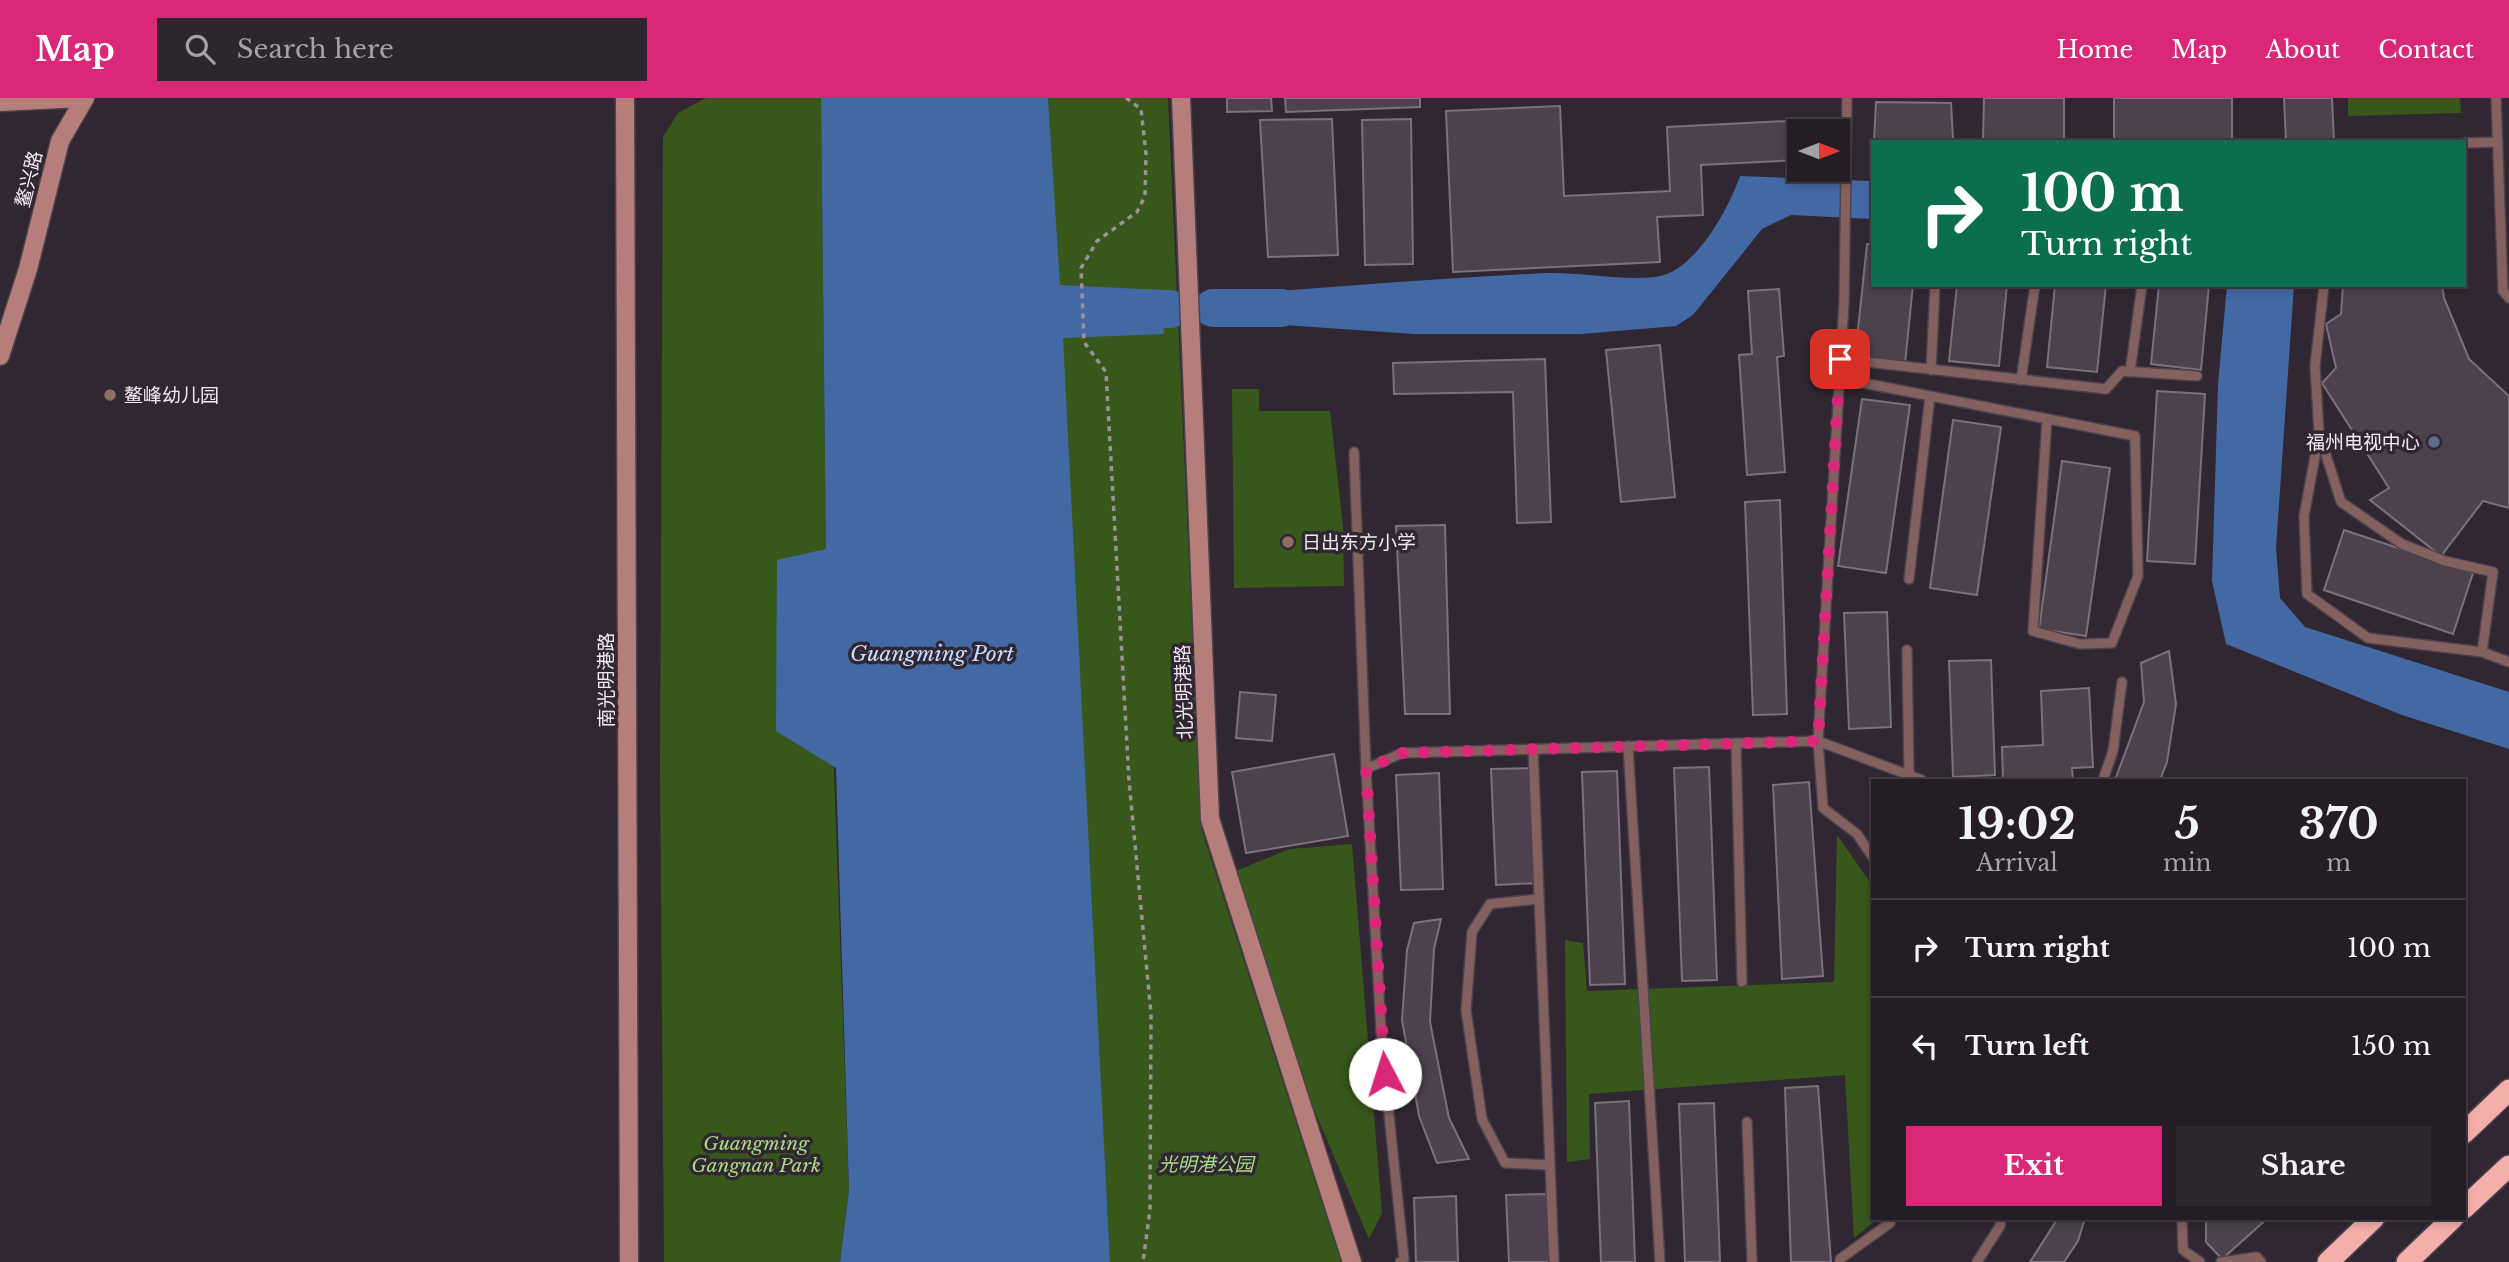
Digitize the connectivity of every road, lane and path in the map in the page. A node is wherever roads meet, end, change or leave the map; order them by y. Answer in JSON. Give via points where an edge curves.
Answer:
{"nodes":[{"id":1,"x":83,"y":98,"type":"edge"},
{"id":2,"x":625,"y":98,"type":"edge"},
{"id":3,"x":1126,"y":98,"type":"edge"},
{"id":4,"x":1181,"y":98,"type":"edge"},
{"id":5,"x":1847,"y":98,"type":"edge"},
{"id":6,"x":2496,"y":98,"type":"edge"},
{"id":7,"x":0,"y":102,"type":"edge"},
{"id":8,"x":2498,"y":142,"type":"junction"},
{"id":9,"x":2466,"y":143,"type":"edge"},
{"id":10,"x":1936,"y":287,"type":"edge"},
{"id":11,"x":2035,"y":287,"type":"edge"},
{"id":12,"x":2142,"y":287,"type":"edge"},
{"id":13,"x":2324,"y":287,"type":"edge"},
{"id":14,"x":2509,"y":298,"type":"edge"},
{"id":15,"x":0,"y":356,"type":"edge"},
{"id":16,"x":1840,"y":359,"type":"junction"},
{"id":17,"x":1931,"y":370,"type":"junction"},
{"id":18,"x":2130,"y":372,"type":"junction"},
{"id":19,"x":2197,"y":376,"type":"dead end"},
{"id":20,"x":1838,"y":379,"type":"junction"},
{"id":21,"x":2021,"y":380,"type":"junction"},
{"id":22,"x":1930,"y":396,"type":"junction"},
{"id":23,"x":2047,"y":419,"type":"junction"},
{"id":24,"x":2319,"y":433,"type":"junction"},
{"id":25,"x":1354,"y":452,"type":"dead end"},
{"id":26,"x":1909,"y":579,"type":"dead end"},
{"id":27,"x":1907,"y":650,"type":"dead end"},
{"id":28,"x":2482,"y":652,"type":"junction"},
{"id":29,"x":2509,"y":662,"type":"edge"},
{"id":30,"x":2122,"y":682,"type":"dead end"},
{"id":31,"x":1818,"y":741,"type":"junction"},
{"id":32,"x":1736,"y":743,"type":"junction"},
{"id":33,"x":1628,"y":746,"type":"junction"},
{"id":34,"x":1533,"y":749,"type":"junction"},
{"id":35,"x":1366,"y":769,"type":"junction"},
{"id":36,"x":1909,"y":775,"type":"junction"},
{"id":37,"x":1919,"y":779,"type":"edge"},
{"id":38,"x":2103,"y":779,"type":"edge"},
{"id":39,"x":1871,"y":855,"type":"edge"},
{"id":40,"x":1539,"y":899,"type":"junction"},
{"id":41,"x":1742,"y":982,"type":"dead end"},
{"id":42,"x":2509,"y":1090,"type":"edge"},
{"id":43,"x":1746,"y":1122,"type":"dead end"},
{"id":44,"x":2466,"y":1131,"type":"edge"},
{"id":45,"x":1550,"y":1165,"type":"junction"},
{"id":46,"x":2509,"y":1166,"type":"edge"},
{"id":47,"x":2466,"y":1206,"type":"edge"},
{"id":48,"x":1891,"y":1220,"type":"edge"},
{"id":49,"x":2001,"y":1220,"type":"edge"},
{"id":50,"x":2182,"y":1220,"type":"edge"},
{"id":51,"x":2372,"y":1220,"type":"edge"},
{"id":52,"x":2451,"y":1220,"type":"edge"},
{"id":53,"x":629,"y":1262,"type":"edge"},
{"id":54,"x":1143,"y":1262,"type":"edge"},
{"id":55,"x":1352,"y":1262,"type":"edge"},
{"id":56,"x":1400,"y":1262,"type":"edge"},
{"id":57,"x":1554,"y":1262,"type":"edge"},
{"id":58,"x":1660,"y":1262,"type":"edge"},
{"id":59,"x":1752,"y":1262,"type":"edge"},
{"id":60,"x":1840,"y":1262,"type":"edge"},
{"id":61,"x":1977,"y":1262,"type":"edge"},
{"id":62,"x":2200,"y":1262,"type":"edge"},
{"id":63,"x":2221,"y":1262,"type":"edge"},
{"id":64,"x":2261,"y":1262,"type":"edge"},
{"id":65,"x":2328,"y":1262,"type":"edge"},
{"id":66,"x":2407,"y":1262,"type":"edge"}],
"edges":[{"from":1,"to":7,"type":"street"},
{"from":1,"to":15,"type":"street","name":"鳌兴路","via":[[60,141],[28,269]]},
{"from":2,"to":53,"type":"street","name":"南光明港路"},
{"from":3,"to":54,"type":"path","via":[[1141,109],[1145,195],[1136,212],[1097,241],[1081,268],[1084,342],[1106,373],[1129,781],[1151,1014],[1150,1210]]},
{"from":4,"to":55,"type":"street","name":"北光明港路","via":[[1210,819]]},
{"from":5,"to":16,"type":"lane"},
{"from":6,"to":8,"type":"lane"},
{"from":8,"to":9,"type":"lane"},
{"from":8,"to":14,"type":"lane","via":[[2503,291]]},
{"from":10,"to":17,"type":"lane"},
{"from":11,"to":21,"type":"lane"},
{"from":12,"to":18,"type":"lane"},
{"from":13,"to":24,"type":"lane","via":[[2315,366]]},
{"from":16,"to":17,"type":"lane"},
{"from":16,"to":20,"type":"lane"},
{"from":17,"to":21,"type":"lane"},
{"from":18,"to":19,"type":"lane"},
{"from":18,"to":21,"type":"lane","via":[[2122,371],[2106,389]]},
{"from":20,"to":22,"type":"lane"},
{"from":20,"to":31,"type":"lane"},
{"from":22,"to":23,"type":"lane"},
{"from":22,"to":26,"type":"lane"},
{"from":23,"to":23,"type":"lane","via":[[2135,436],[2138,576],[2112,643],[2080,644],[2033,631]]},
{"from":24,"to":28,"type":"lane","via":[[2341,502],[2402,544],[2445,561],[2493,572]]},
{"from":24,"to":28,"type":"lane","via":[[2304,516],[2307,594],[2368,638]]},
{"from":25,"to":35,"type":"lane"},
{"from":27,"to":36,"type":"lane"},
{"from":28,"to":29,"type":"lane"},
{"from":30,"to":38,"type":"lane","via":[[2113,751]]},
{"from":31,"to":32,"type":"lane"},
{"from":31,"to":36,"type":"lane"},
{"from":31,"to":39,"type":"lane","via":[[1823,808],[1857,834]]},
{"from":32,"to":33,"type":"lane"},
{"from":32,"to":41,"type":"lane"},
{"from":33,"to":34,"type":"lane"},
{"from":33,"to":58,"type":"lane"},
{"from":34,"to":35,"type":"lane","via":[[1402,753]]},
{"from":34,"to":40,"type":"lane"},
{"from":35,"to":56,"type":"lane","via":[[1382,1048],[1404,1259]]},
{"from":36,"to":37,"type":"lane"},
{"from":40,"to":45,"type":"lane"},
{"from":40,"to":45,"type":"lane","via":[[1490,904],[1472,932],[1466,1010],[1482,1119],[1505,1163]]},
{"from":42,"to":44,"type":"highway"},
{"from":43,"to":59,"type":"lane"},
{"from":45,"to":57,"type":"lane"},
{"from":46,"to":47,"type":"highway"},
{"from":48,"to":60,"type":"lane"},
{"from":49,"to":61,"type":"lane"},
{"from":50,"to":62,"type":"lane","via":[[2183,1250]]},
{"from":51,"to":65,"type":"highway"},
{"from":52,"to":66,"type":"highway"},
{"from":63,"to":64,"type":"lane","via":[[2257,1257]]}]}
